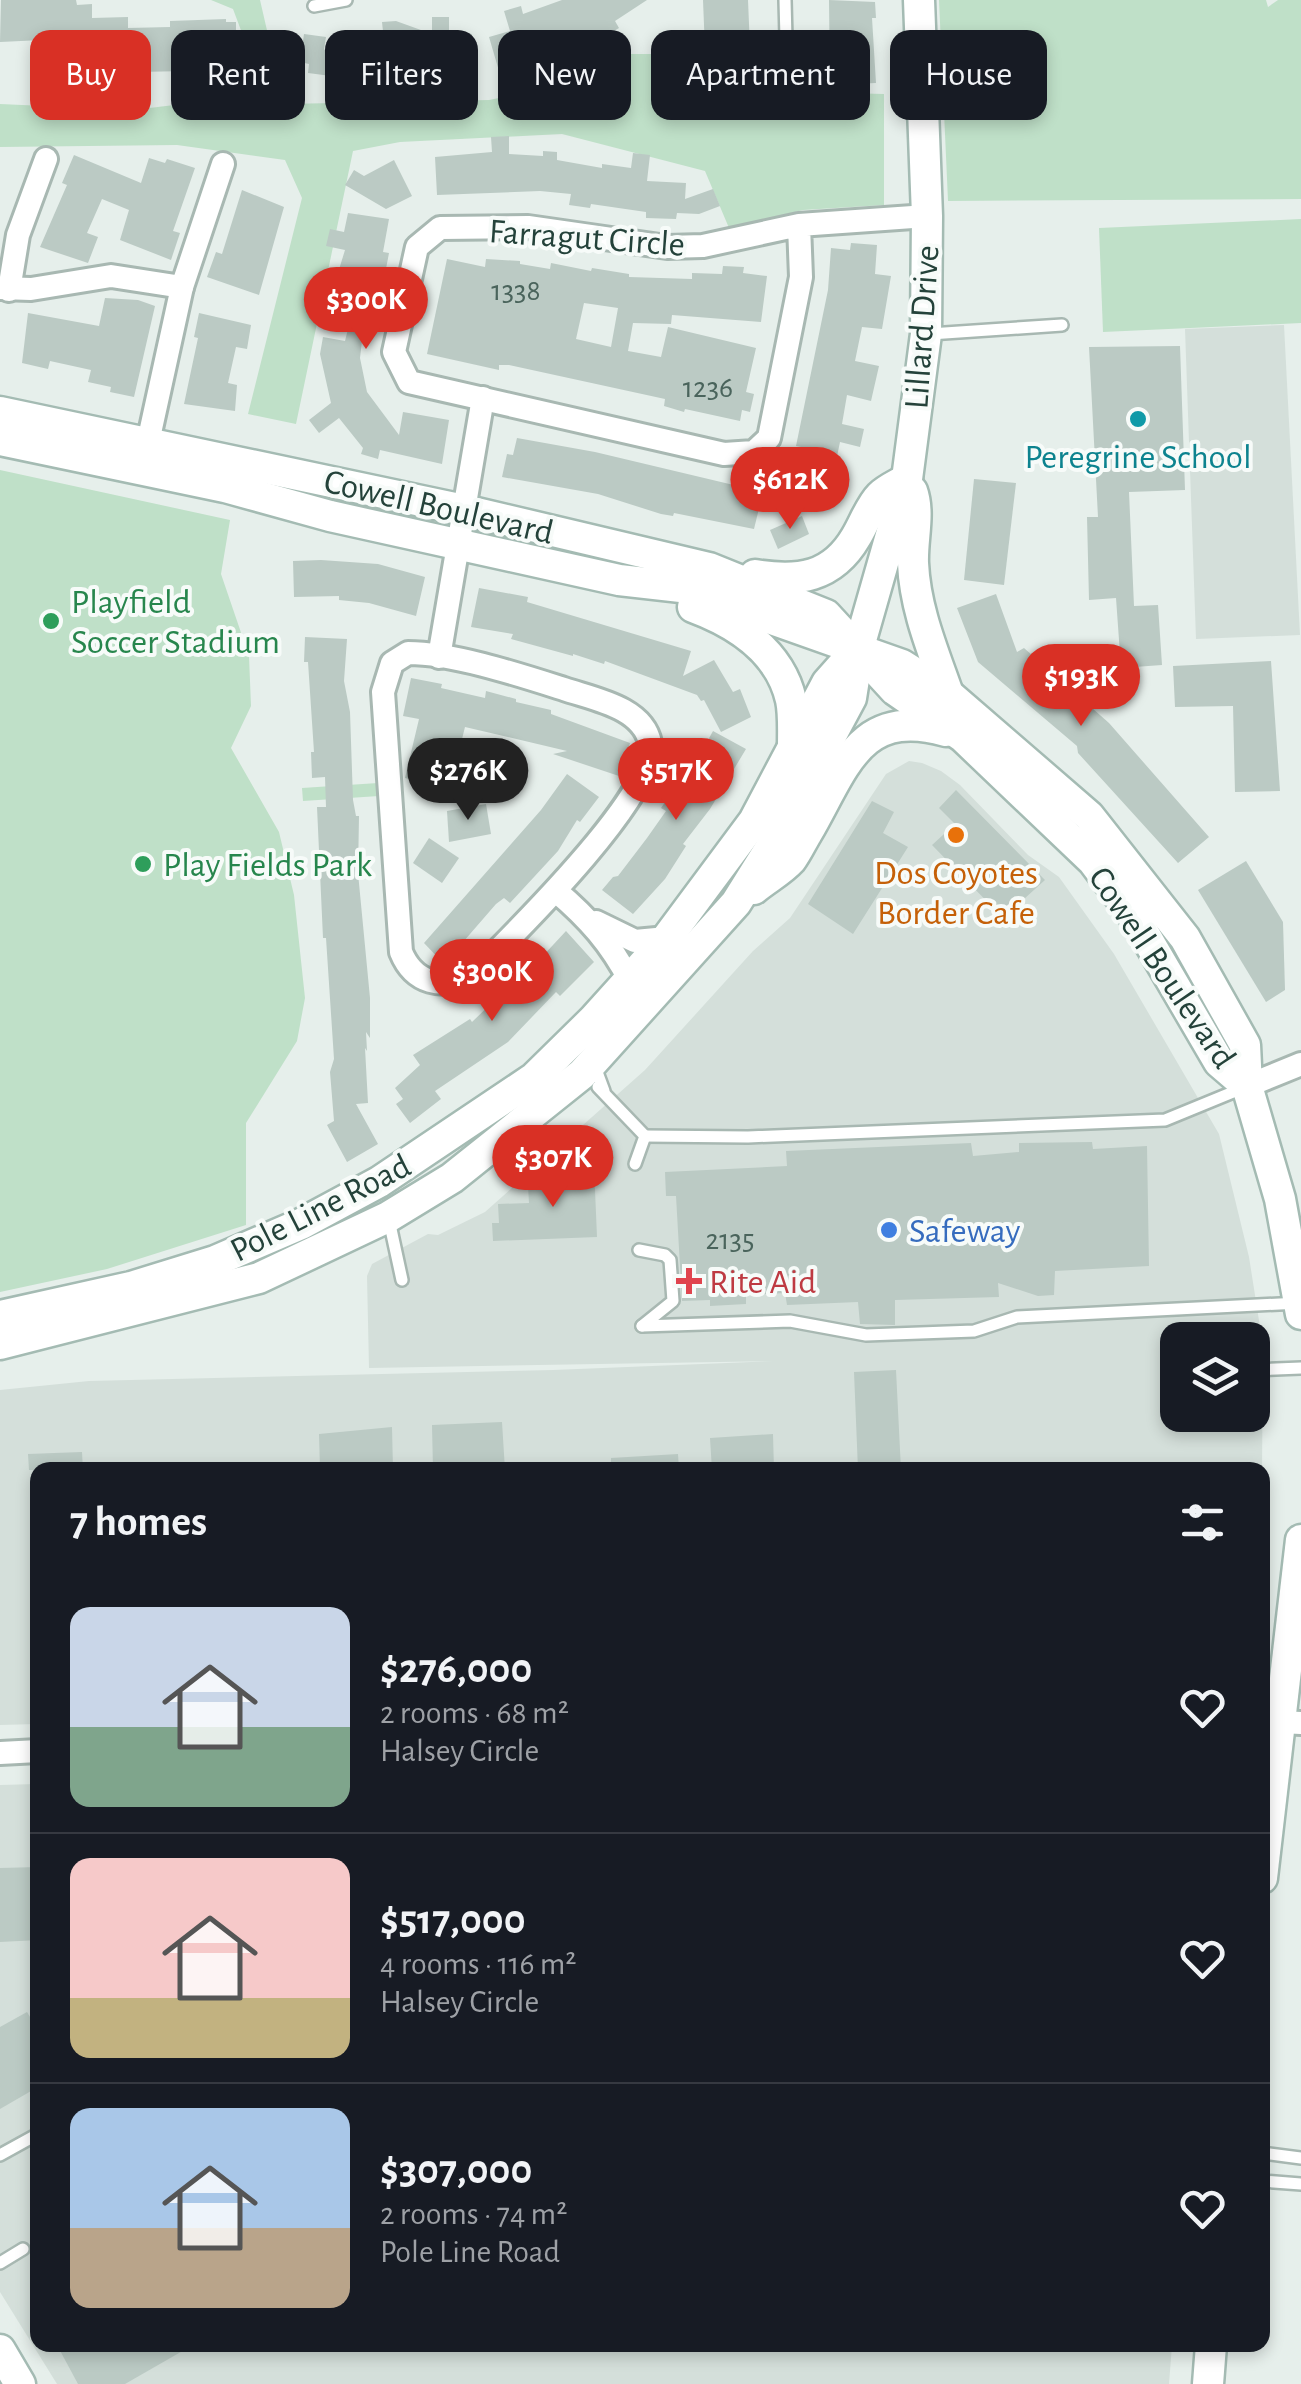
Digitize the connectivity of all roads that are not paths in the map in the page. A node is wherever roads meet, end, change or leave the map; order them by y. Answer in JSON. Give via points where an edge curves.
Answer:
{"nodes":[{"id":1,"x":346,"y":0,"type":"edge"},
{"id":2,"x":785,"y":0,"type":"edge"},
{"id":3,"x":919,"y":0,"type":"edge"},
{"id":4,"x":314,"y":6,"type":"dead end"},
{"id":5,"x":786,"y":30,"type":"edge"},
{"id":6,"x":46,"y":159,"type":"dead end"},
{"id":7,"x":223,"y":164,"type":"dead end"},
{"id":8,"x":927,"y":216,"type":"junction"},
{"id":9,"x":799,"y":225,"type":"junction"},
{"id":10,"x":182,"y":287,"type":"junction"},
{"id":11,"x":4,"y":289,"type":"edge"},
{"id":12,"x":1062,"y":325,"type":"dead end"},
{"id":13,"x":926,"y":334,"type":"junction"},
{"id":14,"x":482,"y":398,"type":"junction"},
{"id":15,"x":0,"y":412,"type":"edge"},
{"id":16,"x":0,"y":440,"type":"edge"},
{"id":17,"x":145,"y":455,"type":"junction"},
{"id":18,"x":907,"y":479,"type":"junction"},
{"id":19,"x":464,"y":510,"type":"junction"},
{"id":20,"x":458,"y":545,"type":"junction"},
{"id":21,"x":709,"y":568,"type":"junction"},
{"id":22,"x":619,"y":580,"type":"junction"},
{"id":23,"x":859,"y":647,"type":"junction"},
{"id":24,"x":439,"y":657,"type":"junction"},
{"id":25,"x":948,"y":694,"type":"junction"},
{"id":26,"x":963,"y":736,"type":"junction"},
{"id":27,"x":793,"y":746,"type":"junction"},
{"id":28,"x":556,"y":891,"type":"junction"},
{"id":29,"x":736,"y":903,"type":"junction"},
{"id":30,"x":1143,"y":905,"type":"junction"},
{"id":31,"x":588,"y":918,"type":"junction"},
{"id":32,"x":667,"y":938,"type":"junction"},
{"id":33,"x":630,"y":981,"type":"junction"},
{"id":34,"x":1301,"y":1064,"type":"edge"},
{"id":35,"x":593,"y":1076,"type":"junction"},
{"id":36,"x":534,"y":1078,"type":"junction"},
{"id":37,"x":1247,"y":1086,"type":"junction"},
{"id":38,"x":645,"y":1136,"type":"junction"},
{"id":39,"x":635,"y":1164,"type":"dead end"},
{"id":40,"x":388,"y":1217,"type":"junction"},
{"id":41,"x":639,"y":1250,"type":"dead end"},
{"id":42,"x":402,"y":1280,"type":"dead end"},
{"id":43,"x":1300,"y":1303,"type":"edge"},
{"id":44,"x":1301,"y":1314,"type":"edge"},
{"id":45,"x":0,"y":1316,"type":"edge"},
{"id":46,"x":0,"y":1344,"type":"edge"},
{"id":47,"x":1301,"y":1368,"type":"edge"},
{"id":48,"x":1270,"y":1369,"type":"edge"},
{"id":49,"x":1301,"y":1540,"type":"edge"},
{"id":50,"x":1299,"y":1580,"type":"edge"},
{"id":51,"x":1281,"y":1722,"type":"edge"},
{"id":52,"x":30,"y":1751,"type":"edge"},
{"id":53,"x":0,"y":1752,"type":"edge"},
{"id":54,"x":1270,"y":1812,"type":"edge"},
{"id":55,"x":30,"y":2138,"type":"edge"},
{"id":56,"x":1270,"y":2153,"type":"edge"},
{"id":57,"x":0,"y":2155,"type":"edge"},
{"id":58,"x":1301,"y":2158,"type":"edge"},
{"id":59,"x":1270,"y":2182,"type":"edge"},
{"id":60,"x":1301,"y":2184,"type":"edge"},
{"id":61,"x":23,"y":2249,"type":"dead end"},
{"id":62,"x":0,"y":2263,"type":"edge"},
{"id":63,"x":0,"y":2350,"type":"edge"},
{"id":64,"x":1210,"y":2352,"type":"edge"},
{"id":65,"x":20,"y":2384,"type":"edge"},
{"id":66,"x":1208,"y":2384,"type":"edge"}],
"edges":[{"from":1,"to":4,"type":"lane"},
{"from":2,"to":5,"type":"lane"},
{"from":3,"to":8,"type":"main road","name":"Lillard Drive"},
{"from":6,"to":11,"type":"street"},
{"from":7,"to":10,"type":"street"},
{"from":8,"to":9,"type":"street","name":"Farragut Circle"},
{"from":8,"to":13,"type":"main road","name":"Lillard Drive"},
{"from":9,"to":14,"type":"street","name":"Farragut Circle","via":[[801,277],[789,352],[769,438],[754,452],[724,454]]},
{"from":9,"to":14,"type":"street","name":"Farragut Circle","via":[[668,247],[528,226],[440,228],[417,247],[394,352],[408,382]]},
{"from":10,"to":11,"type":"street","via":[[111,276]]},
{"from":10,"to":17,"type":"street"},
{"from":12,"to":13,"type":"lane"},
{"from":13,"to":18,"type":"main road","name":"Lillard Drive"},
{"from":14,"to":19,"type":"street"},
{"from":15,"to":17,"type":"main road","name":"Cowell Boulevard"},
{"from":16,"to":17,"type":"main road","name":"Cowell Boulevard"},
{"from":17,"to":19,"type":"main road","name":"Cowell Boulevard"},
{"from":17,"to":20,"type":"main road","name":"Cowell Boulevard"},
{"from":18,"to":21,"type":"main road","via":[[880,496],[850,547],[822,570],[787,580]]},
{"from":18,"to":23,"type":"main road","name":"Lillard Drive"},
{"from":18,"to":25,"type":"main road","via":[[916,501],[916,592]]},
{"from":19,"to":20,"type":"street"},
{"from":19,"to":21,"type":"main road","name":"Cowell Boulevard"},
{"from":20,"to":22,"type":"main road","name":"Cowell Boulevard"},
{"from":20,"to":24,"type":"street"},
{"from":21,"to":23,"type":"main road","name":"Cowell Boulevard","via":[[826,615]]},
{"from":22,"to":23,"type":"main road","name":"Cowell Boulevard","via":[[681,586]]},
{"from":22,"to":27,"type":"main road","via":[[719,617],[754,640],[784,678]]},
{"from":23,"to":25,"type":"main road","name":"Cowell Boulevard","via":[[902,664]]},
{"from":23,"to":26,"type":"main road","name":"Cowell Boulevard","via":[[895,690]]},
{"from":23,"to":27,"type":"main road","name":"Pole Line Road","via":[[827,683]]},
{"from":23,"to":29,"type":"main road","name":"Pole Line Road","via":[[851,698]]},
{"from":24,"to":28,"type":"street","via":[[524,676],[625,711],[650,742],[650,758],[627,800]]},
{"from":24,"to":28,"type":"street","via":[[397,658],[383,692],[407,967],[426,981],[457,983],[472,976]]},
{"from":25,"to":30,"type":"main road","name":"Cowell Boulevard","via":[[1089,816]]},
{"from":26,"to":29,"type":"main road","via":[[910,723],[870,736],[792,859]]},
{"from":26,"to":30,"type":"main road","name":"Cowell Boulevard"},
{"from":27,"to":32,"type":"main road","name":"Pole Line Road","via":[[754,821]]},
{"from":28,"to":31,"type":"street"},
{"from":29,"to":35,"type":"main road","name":"Pole Line Road"},
{"from":30,"to":37,"type":"main road","name":"Cowell Boulevard","via":[[1185,938],[1245,1045]]},
{"from":31,"to":32,"type":"street","via":[[635,941]]},
{"from":31,"to":33,"type":"street"},
{"from":32,"to":33,"type":"main road","name":"Pole Line Road"},
{"from":32,"to":35,"type":"lane","via":[[656,977],[591,1046]]},
{"from":33,"to":36,"type":"main road","name":"Pole Line Road"},
{"from":34,"to":37,"type":"street"},
{"from":35,"to":36,"type":"lane"},
{"from":35,"to":38,"type":"lane"},
{"from":35,"to":40,"type":"main road","name":"Pole Line Road"},
{"from":36,"to":45,"type":"main road","name":"Pole Line Road","via":[[390,1175],[302,1224],[131,1287]]},
{"from":37,"to":38,"type":"lane","via":[[1165,1120]]},
{"from":37,"to":43,"type":"main road","name":"Cowell Boulevard","via":[[1280,1199]]},
{"from":38,"to":39,"type":"lane"},
{"from":40,"to":42,"type":"lane"},
{"from":40,"to":46,"type":"main road","name":"Pole Line Road","via":[[259,1278]]},
{"from":41,"to":43,"type":"lane","via":[[670,1260],[673,1301],[642,1326],[790,1321],[866,1336],[974,1331],[1017,1317]]},
{"from":43,"to":44,"type":"main road","name":"Cowell Boulevard"},
{"from":47,"to":48,"type":"lane"},
{"from":49,"to":50,"type":"main road"},
{"from":50,"to":51,"type":"main road"},
{"from":51,"to":54,"type":"main road"},
{"from":52,"to":53,"type":"street"},
{"from":55,"to":57,"type":"lane"},
{"from":56,"to":58,"type":"lane"},
{"from":59,"to":60,"type":"lane"},
{"from":61,"to":62,"type":"lane"},
{"from":63,"to":65,"type":"main road"},
{"from":64,"to":66,"type":"main road"}]}
